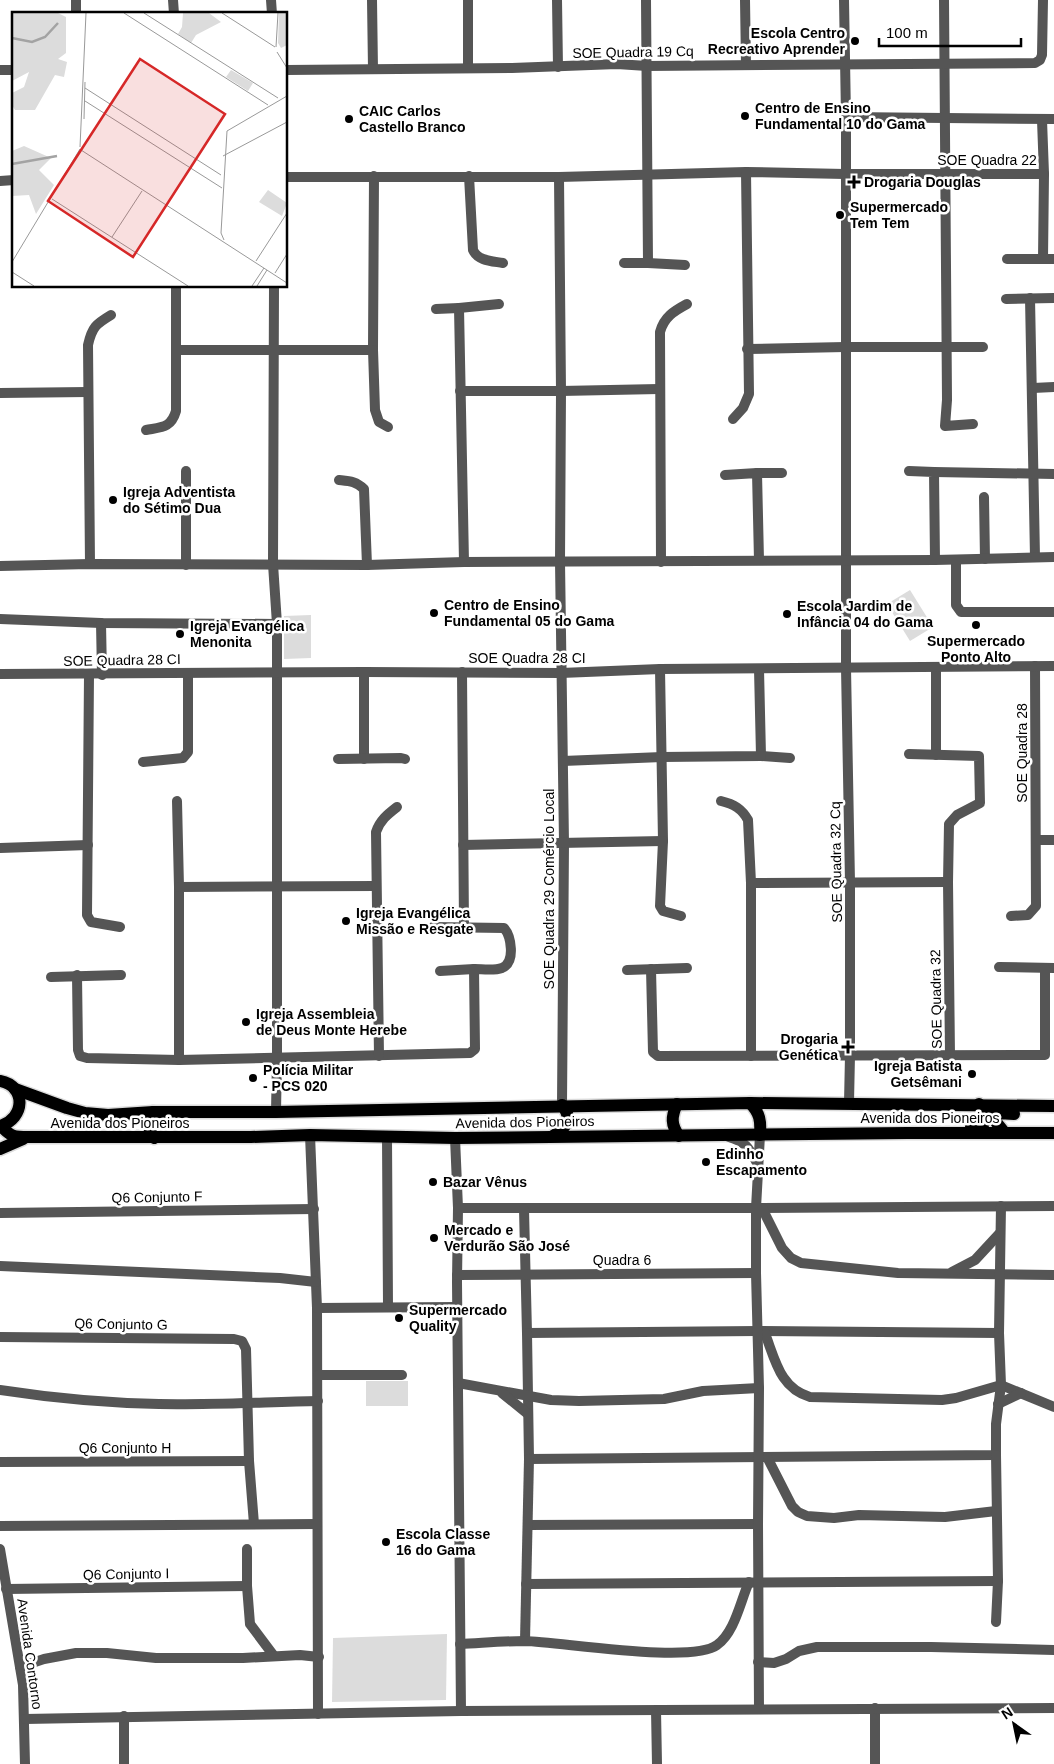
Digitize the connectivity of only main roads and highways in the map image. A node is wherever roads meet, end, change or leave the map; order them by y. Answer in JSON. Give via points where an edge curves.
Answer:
{"nodes":[{"id":1,"x":0,"y":1081,"type":"edge"},
{"id":2,"x":15,"y":1089,"type":"junction"},
{"id":3,"x":750,"y":1103,"type":"junction"},
{"id":4,"x":677,"y":1104,"type":"junction"},
{"id":5,"x":979,"y":1104,"type":"junction"},
{"id":6,"x":562,"y":1105,"type":"junction"},
{"id":7,"x":1053,"y":1106,"type":"edge"},
{"id":8,"x":153,"y":1112,"type":"junction"},
{"id":9,"x":0,"y":1126,"type":"edge"},
{"id":10,"x":907,"y":1132,"type":"junction"},
{"id":11,"x":1004,"y":1132,"type":"junction"},
{"id":12,"x":1054,"y":1133,"type":"edge"},
{"id":13,"x":760,"y":1135,"type":"junction"},
{"id":14,"x":553,"y":1136,"type":"junction"},
{"id":15,"x":679,"y":1136,"type":"junction"},
{"id":16,"x":28,"y":1137,"type":"junction"},
{"id":17,"x":154,"y":1138,"type":"junction"},
{"id":18,"x":0,"y":1149,"type":"edge"}],
"edges":[{"from":1,"to":2,"type":"main road","name":"Avenida dos Pioneiros"},
{"from":2,"to":8,"type":"main road","name":"Avenida dos Pioneiros","via":[[85,1113]]},
{"from":2,"to":9,"type":"main road","via":[[20,1101],[17,1114]]},
{"from":3,"to":4,"type":"main road","name":"Avenida dos Pioneiros"},
{"from":3,"to":5,"type":"main road","name":"Avenida dos Pioneiros"},
{"from":3,"to":13,"type":"main road","via":[[760,1117]]},
{"from":4,"to":6,"type":"main road","name":"Avenida dos Pioneiros"},
{"from":4,"to":15,"type":"main road","via":[[672,1116]]},
{"from":5,"to":7,"type":"main road","name":"Avenida dos Pioneiros"},
{"from":5,"to":10,"type":"main road","via":[[986,1111],[982,1127],[915,1128]]},
{"from":6,"to":8,"type":"main road","name":"Avenida dos Pioneiros"},
{"from":6,"to":14,"type":"main road","via":[[567,1112],[567,1122],[563,1131]]},
{"from":7,"to":11,"type":"main road","via":[[1037,1114],[997,1113],[996,1122]]},
{"from":8,"to":17,"type":"main road","via":[[147,1124]]},
{"from":9,"to":16,"type":"main road","name":"Avenida dos Pioneiros","via":[[10,1135]]},
{"from":10,"to":11,"type":"main road","name":"Avenida dos Pioneiros"},
{"from":10,"to":13,"type":"main road","name":"Avenida dos Pioneiros"},
{"from":11,"to":12,"type":"main road","name":"Avenida dos Pioneiros"},
{"from":13,"to":15,"type":"main road","name":"Avenida dos Pioneiros"},
{"from":14,"to":15,"type":"main road","name":"Avenida dos Pioneiros"},
{"from":14,"to":17,"type":"main road","name":"Avenida dos Pioneiros"},
{"from":16,"to":17,"type":"main road","name":"Avenida dos Pioneiros"},
{"from":16,"to":18,"type":"main road"}]}
